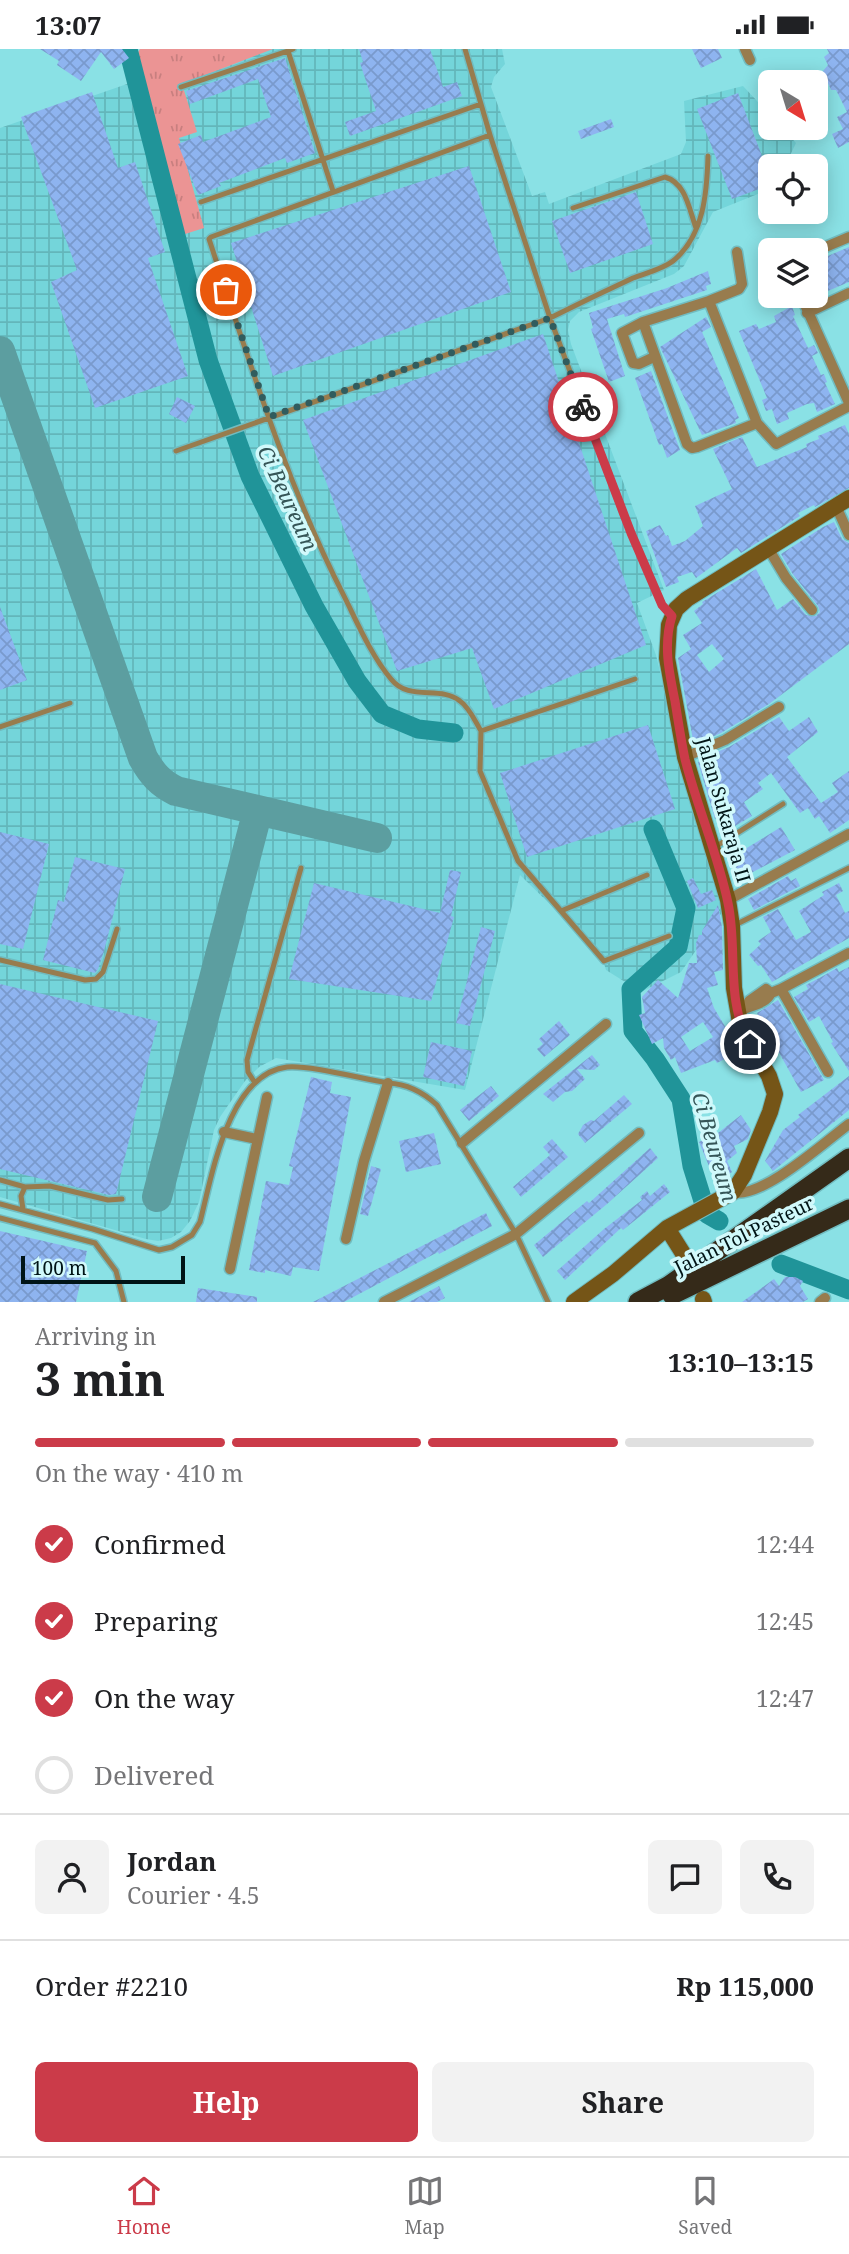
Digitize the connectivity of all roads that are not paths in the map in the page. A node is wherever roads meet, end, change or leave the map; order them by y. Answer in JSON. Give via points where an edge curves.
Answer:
{"nodes":[{"id":1,"x":466,"y":49,"type":"edge"},
{"id":2,"x":745,"y":49,"type":"edge"},
{"id":3,"x":290,"y":50,"type":"edge"},
{"id":4,"x":750,"y":60,"type":"dead end"},
{"id":5,"x":181,"y":87,"type":"dead end"},
{"id":6,"x":481,"y":104,"type":"junction"},
{"id":7,"x":490,"y":135,"type":"junction"},
{"id":8,"x":708,"y":156,"type":"dead end"},
{"id":9,"x":323,"y":159,"type":"junction"},
{"id":10,"x":333,"y":191,"type":"junction"},
{"id":11,"x":201,"y":202,"type":"dead end"},
{"id":12,"x":573,"y":208,"type":"dead end"},
{"id":13,"x":696,"y":228,"type":"junction"},
{"id":14,"x":849,"y":237,"type":"edge"},
{"id":15,"x":828,"y":246,"type":"edge"},
{"id":16,"x":737,"y":252,"type":"dead end"},
{"id":17,"x":849,"y":293,"type":"edge"},
{"id":18,"x":709,"y":301,"type":"junction"},
{"id":19,"x":805,"y":308,"type":"edge"},
{"id":20,"x":807,"y":313,"type":"junction"},
{"id":21,"x":550,"y":318,"type":"junction"},
{"id":22,"x":643,"y":322,"type":"junction"},
{"id":23,"x":654,"y":357,"type":"junction"},
{"id":24,"x":849,"y":405,"type":"edge"},
{"id":25,"x":269,"y":417,"type":"junction"},
{"id":26,"x":757,"y":423,"type":"junction"},
{"id":27,"x":176,"y":451,"type":"dead end"},
{"id":28,"x":842,"y":502,"type":"edge"},
{"id":29,"x":849,"y":535,"type":"edge"},
{"id":30,"x":768,"y":548,"type":"junction"},
{"id":31,"x":812,"y":610,"type":"dead end"},
{"id":32,"x":672,"y":616,"type":"junction"},
{"id":33,"x":635,"y":679,"type":"dead end"},
{"id":34,"x":70,"y":703,"type":"dead end"},
{"id":35,"x":779,"y":707,"type":"dead end"},
{"id":36,"x":0,"y":727,"type":"edge"},
{"id":37,"x":481,"y":731,"type":"junction"},
{"id":38,"x":685,"y":757,"type":"junction"},
{"id":39,"x":783,"y":803,"type":"dead end"},
{"id":40,"x":849,"y":834,"type":"edge"},
{"id":41,"x":712,"y":849,"type":"junction"},
{"id":42,"x":301,"y":868,"type":"dead end"},
{"id":43,"x":849,"y":868,"type":"edge"},
{"id":44,"x":647,"y":876,"type":"dead end"},
{"id":45,"x":727,"y":899,"type":"junction"},
{"id":46,"x":561,"y":911,"type":"junction"},
{"id":47,"x":732,"y":926,"type":"junction"},
{"id":48,"x":117,"y":929,"type":"dead end"},
{"id":49,"x":669,"y":936,"type":"dead end"},
{"id":50,"x":849,"y":953,"type":"edge"},
{"id":51,"x":0,"y":960,"type":"edge"},
{"id":52,"x":776,"y":991,"type":"junction"},
{"id":53,"x":742,"y":1010,"type":"junction"},
{"id":54,"x":606,"y":1024,"type":"dead end"},
{"id":55,"x":828,"y":1072,"type":"dead end"},
{"id":56,"x":255,"y":1083,"type":"junction"},
{"id":57,"x":388,"y":1083,"type":"junction"},
{"id":58,"x":267,"y":1097,"type":"dead end"},
{"id":59,"x":849,"y":1124,"type":"edge"},
{"id":60,"x":224,"y":1132,"type":"junction"},
{"id":61,"x":639,"y":1133,"type":"dead end"},
{"id":62,"x":257,"y":1139,"type":"junction"},
{"id":63,"x":462,"y":1143,"type":"junction"},
{"id":64,"x":849,"y":1158,"type":"edge"},
{"id":65,"x":849,"y":1171,"type":"edge"},
{"id":66,"x":0,"y":1180,"type":"edge"},
{"id":67,"x":25,"y":1187,"type":"junction"},
{"id":68,"x":735,"y":1189,"type":"junction"},
{"id":69,"x":122,"y":1199,"type":"dead end"},
{"id":70,"x":0,"y":1204,"type":"edge"},
{"id":71,"x":23,"y":1209,"type":"junction"},
{"id":72,"x":849,"y":1209,"type":"edge"},
{"id":73,"x":0,"y":1218,"type":"edge"},
{"id":74,"x":667,"y":1227,"type":"junction"},
{"id":75,"x":516,"y":1234,"type":"junction"},
{"id":76,"x":346,"y":1239,"type":"dead end"},
{"id":77,"x":679,"y":1252,"type":"dead end"},
{"id":78,"x":230,"y":1269,"type":"dead end"},
{"id":79,"x":667,"y":1298,"type":"edge"},
{"id":80,"x":124,"y":1302,"type":"edge"},
{"id":81,"x":384,"y":1302,"type":"edge"},
{"id":82,"x":548,"y":1302,"type":"edge"},
{"id":83,"x":573,"y":1302,"type":"edge"},
{"id":84,"x":638,"y":1302,"type":"edge"}],
"edges":[{"from":1,"to":6,"type":"lane"},
{"from":2,"to":4,"type":"street"},
{"from":3,"to":5,"type":"lane"},
{"from":3,"to":9,"type":"lane"},
{"from":6,"to":7,"type":"lane"},
{"from":6,"to":9,"type":"lane"},
{"from":7,"to":10,"type":"lane"},
{"from":7,"to":21,"type":"lane"},
{"from":8,"to":13,"type":"lane","via":[[707,191]]},
{"from":9,"to":10,"type":"lane"},
{"from":9,"to":11,"type":"lane"},
{"from":10,"to":25,"type":"lane","via":[[209,239]]},
{"from":12,"to":13,"type":"lane","via":[[665,177],[682,188]]},
{"from":13,"to":21,"type":"lane","via":[[672,262]]},
{"from":14,"to":15,"type":"street"},
{"from":16,"to":18,"type":"street","via":[[742,285]]},
{"from":17,"to":20,"type":"street"},
{"from":18,"to":22,"type":"street"},
{"from":18,"to":26,"type":"street"},
{"from":19,"to":20,"type":"street"},
{"from":20,"to":24,"type":"street"},
{"from":21,"to":25,"type":"lane"},
{"from":21,"to":32,"type":"lane","via":[[623,513],[662,605]]},
{"from":22,"to":23,"type":"street"},
{"from":22,"to":23,"type":"street","via":[[622,336],[633,363]]},
{"from":23,"to":26,"type":"street","via":[[687,445],[692,448]]},
{"from":24,"to":26,"type":"street","via":[[776,444]]},
{"from":25,"to":27,"type":"lane"},
{"from":25,"to":37,"type":"lane","via":[[316,542],[392,682],[402,689],[456,698]]},
{"from":28,"to":29,"type":"street"},
{"from":28,"to":30,"type":"main road"},
{"from":30,"to":31,"type":"street"},
{"from":30,"to":32,"type":"main road","via":[[687,599]]},
{"from":32,"to":38,"type":"main road","name":"Jalan Sukaraja II","via":[[667,658]]},
{"from":33,"to":37,"type":"lane"},
{"from":34,"to":36,"type":"lane"},
{"from":35,"to":38,"type":"street","via":[[725,740]]},
{"from":37,"to":46,"type":"lane","via":[[480,771],[518,861]]},
{"from":38,"to":41,"type":"main road","name":"Jalan Sukaraja II"},
{"from":39,"to":41,"type":"lane"},
{"from":40,"to":45,"type":"street"},
{"from":41,"to":45,"type":"main road","name":"Jalan Sukaraja II"},
{"from":42,"to":56,"type":"lane","via":[[247,1060]]},
{"from":43,"to":47,"type":"lane"},
{"from":44,"to":46,"type":"lane"},
{"from":45,"to":47,"type":"main road","name":"Jalan Sukaraja II"},
{"from":46,"to":49,"type":"lane","via":[[604,961]]},
{"from":47,"to":53,"type":"main road","name":"Jalan Sukaraja II"},
{"from":48,"to":51,"type":"lane","via":[[103,972],[96,979]]},
{"from":50,"to":52,"type":"street"},
{"from":52,"to":53,"type":"street","via":[[766,989]]},
{"from":52,"to":55,"type":"street"},
{"from":53,"to":68,"type":"main road","name":"Jalan Sukaraja II","via":[[741,1028],[775,1094]]},
{"from":54,"to":63,"type":"street"},
{"from":56,"to":57,"type":"lane","via":[[286,1067]]},
{"from":56,"to":60,"type":"lane"},
{"from":57,"to":63,"type":"lane","via":[[425,1095]]},
{"from":57,"to":76,"type":"street"},
{"from":58,"to":62,"type":"street"},
{"from":59,"to":68,"type":"street","via":[[783,1173]]},
{"from":60,"to":62,"type":"street"},
{"from":60,"to":71,"type":"lane","via":[[200,1222],[192,1234],[172,1247],[159,1250]]},
{"from":61,"to":75,"type":"street"},
{"from":62,"to":78,"type":"street"},
{"from":63,"to":75,"type":"lane"},
{"from":64,"to":84,"type":"highway","name":"Jalan Tol Pasteur","via":[[668,1286]]},
{"from":65,"to":79,"type":"highway"},
{"from":66,"to":67,"type":"lane"},
{"from":67,"to":69,"type":"lane","via":[[50,1186]]},
{"from":67,"to":71,"type":"lane"},
{"from":68,"to":74,"type":"main road"},
{"from":70,"to":71,"type":"lane"},
{"from":72,"to":79,"type":"highway","name":"Jalan Tol Pasteur"},
{"from":73,"to":80,"type":"lane","via":[[95,1243],[116,1271]]},
{"from":74,"to":77,"type":"main road"},
{"from":74,"to":83,"type":"main road"},
{"from":75,"to":81,"type":"street"},
{"from":75,"to":82,"type":"lane"}]}
